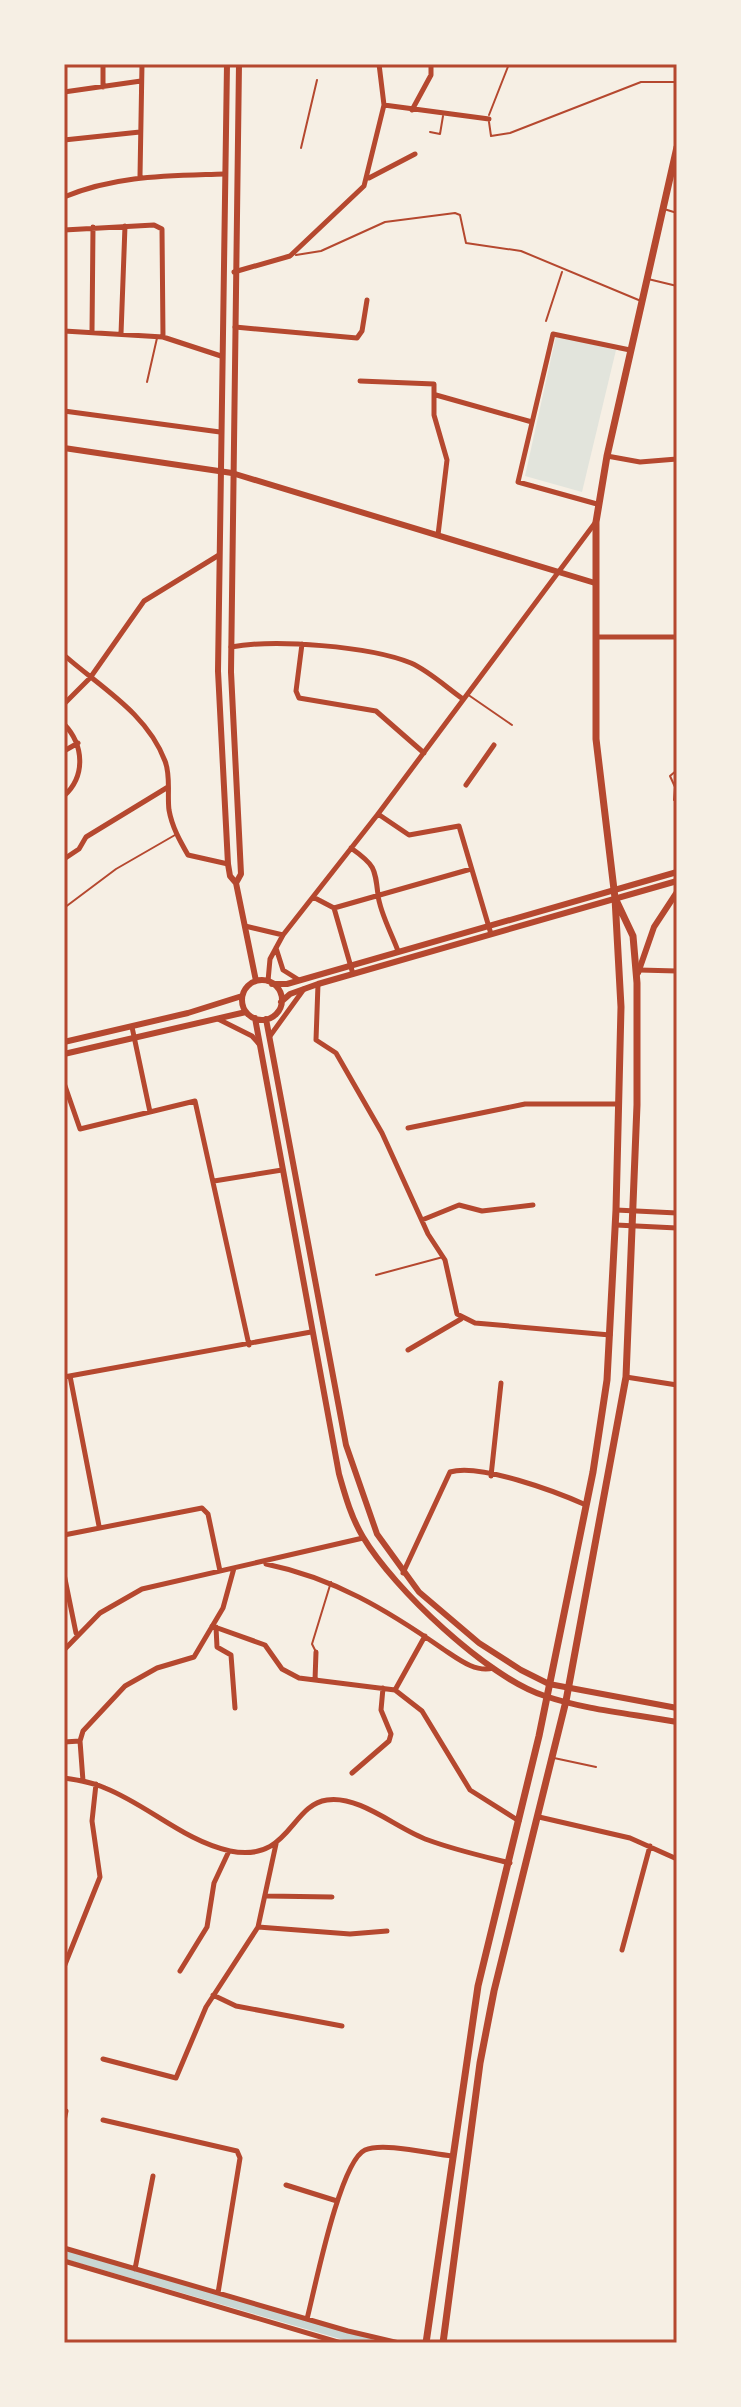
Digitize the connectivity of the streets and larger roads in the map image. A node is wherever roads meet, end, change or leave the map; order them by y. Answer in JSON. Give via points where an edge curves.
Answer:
{"nodes":[{"id":1,"x":103,"y":64,"type":"edge"},
{"id":2,"x":142,"y":64,"type":"edge"},
{"id":3,"x":227,"y":64,"type":"edge"},
{"id":4,"x":239,"y":64,"type":"edge"},
{"id":5,"x":379,"y":64,"type":"edge"},
{"id":6,"x":431,"y":64,"type":"edge"},
{"id":7,"x":141,"y":81,"type":"junction"},
{"id":8,"x":103,"y":87,"type":"junction"},
{"id":9,"x":64,"y":92,"type":"edge"},
{"id":10,"x":384,"y":105,"type":"junction"},
{"id":11,"x":412,"y":110,"type":"junction"},
{"id":12,"x":489,"y":119,"type":"road end"},
{"id":13,"x":140,"y":132,"type":"junction"},
{"id":14,"x":64,"y":140,"type":"edge"},
{"id":15,"x":677,"y":147,"type":"edge"},
{"id":16,"x":415,"y":154,"type":"dead end"},
{"id":17,"x":224,"y":174,"type":"junction"},
{"id":18,"x":236,"y":174,"type":"junction"},
{"id":19,"x":140,"y":176,"type":"junction"},
{"id":20,"x":368,"y":178,"type":"junction"},
{"id":21,"x":64,"y":197,"type":"edge"},
{"id":22,"x":125,"y":226,"type":"junction"},
{"id":23,"x":93,"y":227,"type":"junction"},
{"id":24,"x":64,"y":230,"type":"edge"},
{"id":25,"x":223,"y":271,"type":"junction"},
{"id":26,"x":234,"y":272,"type":"junction"},
{"id":27,"x":367,"y":300,"type":"dead end"},
{"id":28,"x":233,"y":327,"type":"junction"},
{"id":29,"x":64,"y":331,"type":"edge"},
{"id":30,"x":92,"y":332,"type":"junction"},
{"id":31,"x":121,"y":334,"type":"junction"},
{"id":32,"x":160,"y":337,"type":"junction"},
{"id":33,"x":630,"y":350,"type":"junction"},
{"id":34,"x":221,"y":356,"type":"junction"},
{"id":35,"x":233,"y":361,"type":"junction"},
{"id":36,"x":360,"y":381,"type":"dead end"},
{"id":37,"x":436,"y":395,"type":"junction"},
{"id":38,"x":64,"y":411,"type":"edge"},
{"id":39,"x":532,"y":422,"type":"junction"},
{"id":40,"x":220,"y":432,"type":"junction"},
{"id":41,"x":64,"y":448,"type":"edge"},
{"id":42,"x":607,"y":456,"type":"junction"},
{"id":43,"x":677,"y":459,"type":"edge"},
{"id":44,"x":219,"y":471,"type":"junction"},
{"id":45,"x":232,"y":473,"type":"junction"},
{"id":46,"x":597,"y":504,"type":"junction"},
{"id":47,"x":596,"y":522,"type":"junction"},
{"id":48,"x":438,"y":535,"type":"junction"},
{"id":49,"x":231,"y":548,"type":"junction"},
{"id":50,"x":219,"y":555,"type":"junction"},
{"id":51,"x":557,"y":572,"type":"junction"},
{"id":52,"x":595,"y":583,"type":"junction"},
{"id":53,"x":595,"y":637,"type":"junction"},
{"id":54,"x":677,"y":637,"type":"edge"},
{"id":55,"x":302,"y":644,"type":"junction"},
{"id":56,"x":231,"y":647,"type":"junction"},
{"id":57,"x":218,"y":648,"type":"junction"},
{"id":58,"x":64,"y":655,"type":"edge"},
{"id":59,"x":90,"y":678,"type":"junction"},
{"id":60,"x":464,"y":696,"type":"junction"},
{"id":61,"x":64,"y":704,"type":"edge"},
{"id":62,"x":64,"y":724,"type":"edge"},
{"id":63,"x":78,"y":743,"type":"junction"},
{"id":64,"x":494,"y":745,"type":"dead end"},
{"id":65,"x":64,"y":751,"type":"edge"},
{"id":66,"x":424,"y":753,"type":"junction"},
{"id":67,"x":466,"y":785,"type":"dead end"},
{"id":68,"x":168,"y":787,"type":"junction"},
{"id":69,"x":64,"y":796,"type":"edge"},
{"id":70,"x":378,"y":814,"type":"junction"},
{"id":71,"x":351,"y":848,"type":"junction"},
{"id":72,"x":64,"y":859,"type":"edge"},
{"id":73,"x":228,"y":864,"type":"junction"},
{"id":74,"x":471,"y":869,"type":"junction"},
{"id":75,"x":677,"y":872,"type":"edge"},
{"id":76,"x":677,"y":881,"type":"edge"},
{"id":77,"x":236,"y":883,"type":"junction"},
{"id":78,"x":677,"y":892,"type":"edge"},
{"id":79,"x":615,"y":894,"type":"junction"},
{"id":80,"x":378,"y":896,"type":"junction"},
{"id":81,"x":313,"y":897,"type":"junction"},
{"id":82,"x":334,"y":908,"type":"junction"},
{"id":83,"x":489,"y":925,"type":"junction"},
{"id":84,"x":245,"y":926,"type":"junction"},
{"id":85,"x":491,"y":934,"type":"junction"},
{"id":86,"x":283,"y":935,"type":"junction"},
{"id":87,"x":276,"y":945,"type":"junction"},
{"id":88,"x":398,"y":951,"type":"junction"},
{"id":89,"x":351,"y":964,"type":"junction"},
{"id":90,"x":677,"y":971,"type":"edge"},
{"id":91,"x":353,"y":974,"type":"junction"},
{"id":92,"x":638,"y":977,"type":"junction"},
{"id":93,"x":299,"y":980,"type":"junction"},
{"id":94,"x":256,"y":981,"type":"junction"},
{"id":95,"x":270,"y":982,"type":"junction"},
{"id":96,"x":621,"y":983,"type":"junction"},
{"id":97,"x":318,"y":984,"type":"junction"},
{"id":98,"x":304,"y":989,"type":"junction"},
{"id":99,"x":242,"y":996,"type":"junction"},
{"id":100,"x":281,"y":1002,"type":"junction"},
{"id":101,"x":246,"y":1012,"type":"junction"},
{"id":102,"x":217,"y":1018,"type":"junction"},
{"id":103,"x":255,"y":1018,"type":"junction"},
{"id":104,"x":266,"y":1019,"type":"junction"},
{"id":105,"x":132,"y":1027,"type":"junction"},
{"id":106,"x":269,"y":1037,"type":"junction"},
{"id":107,"x":134,"y":1038,"type":"junction"},
{"id":108,"x":64,"y":1042,"type":"edge"},
{"id":109,"x":259,"y":1044,"type":"junction"},
{"id":110,"x":64,"y":1054,"type":"edge"},
{"id":111,"x":64,"y":1083,"type":"edge"},
{"id":112,"x":620,"y":1104,"type":"junction"},
{"id":113,"x":637,"y":1105,"type":"junction"},
{"id":114,"x":150,"y":1112,"type":"junction"},
{"id":115,"x":285,"y":1122,"type":"junction"},
{"id":116,"x":274,"y":1125,"type":"junction"},
{"id":117,"x":408,"y":1128,"type":"dead end"},
{"id":118,"x":293,"y":1168,"type":"junction"},
{"id":119,"x":282,"y":1170,"type":"junction"},
{"id":120,"x":214,"y":1181,"type":"junction"},
{"id":121,"x":533,"y":1205,"type":"dead end"},
{"id":122,"x":616,"y":1210,"type":"junction"},
{"id":123,"x":632,"y":1211,"type":"junction"},
{"id":124,"x":677,"y":1213,"type":"edge"},
{"id":125,"x":422,"y":1220,"type":"junction"},
{"id":126,"x":616,"y":1225,"type":"junction"},
{"id":127,"x":631,"y":1226,"type":"junction"},
{"id":128,"x":677,"y":1228,"type":"edge"},
{"id":129,"x":311,"y":1259,"type":"junction"},
{"id":130,"x":298,"y":1261,"type":"junction"},
{"id":131,"x":461,"y":1319,"type":"junction"},
{"id":132,"x":325,"y":1330,"type":"junction"},
{"id":133,"x":311,"y":1332,"type":"junction"},
{"id":134,"x":611,"y":1335,"type":"junction"},
{"id":135,"x":628,"y":1338,"type":"junction"},
{"id":136,"x":249,"y":1345,"type":"junction"},
{"id":137,"x":408,"y":1350,"type":"dead end"},
{"id":138,"x":67,"y":1376,"type":"edge"},
{"id":139,"x":626,"y":1377,"type":"junction"},
{"id":140,"x":501,"y":1383,"type":"dead end"},
{"id":141,"x":677,"y":1385,"type":"edge"},
{"id":142,"x":342,"y":1423,"type":"junction"},
{"id":143,"x":330,"y":1426,"type":"junction"},
{"id":144,"x":593,"y":1472,"type":"junction"},
{"id":145,"x":491,"y":1476,"type":"junction"},
{"id":146,"x":610,"y":1477,"type":"junction"},
{"id":147,"x":586,"y":1505,"type":"junction"},
{"id":148,"x":99,"y":1526,"type":"junction"},
{"id":149,"x":377,"y":1534,"type":"junction"},
{"id":150,"x":64,"y":1535,"type":"edge"},
{"id":151,"x":363,"y":1538,"type":"junction"},
{"id":152,"x":261,"y":1563,"type":"junction"},
{"id":153,"x":234,"y":1568,"type":"junction"},
{"id":154,"x":220,"y":1571,"type":"junction"},
{"id":155,"x":403,"y":1573,"type":"junction"},
{"id":156,"x":64,"y":1574,"type":"edge"},
{"id":157,"x":214,"y":1626,"type":"junction"},
{"id":158,"x":76,"y":1634,"type":"junction"},
{"id":159,"x":425,"y":1636,"type":"junction"},
{"id":160,"x":64,"y":1650,"type":"edge"},
{"id":161,"x":316,"y":1652,"type":"road end"},
{"id":162,"x":493,"y":1668,"type":"junction"},
{"id":163,"x":315,"y":1680,"type":"junction"},
{"id":164,"x":549,"y":1684,"type":"junction"},
{"id":165,"x":383,"y":1688,"type":"junction"},
{"id":166,"x":568,"y":1688,"type":"junction"},
{"id":167,"x":395,"y":1690,"type":"junction"},
{"id":168,"x":547,"y":1697,"type":"junction"},
{"id":169,"x":566,"y":1701,"type":"junction"},
{"id":170,"x":235,"y":1708,"type":"dead end"},
{"id":171,"x":677,"y":1708,"type":"edge"},
{"id":172,"x":677,"y":1722,"type":"edge"},
{"id":173,"x":80,"y":1741,"type":"junction"},
{"id":174,"x":64,"y":1742,"type":"edge"},
{"id":175,"x":352,"y":1773,"type":"dead end"},
{"id":176,"x":64,"y":1778,"type":"edge"},
{"id":177,"x":83,"y":1781,"type":"junction"},
{"id":178,"x":96,"y":1784,"type":"junction"},
{"id":179,"x":539,"y":1817,"type":"junction"},
{"id":180,"x":520,"y":1821,"type":"junction"},
{"id":181,"x":276,"y":1844,"type":"junction"},
{"id":182,"x":650,"y":1846,"type":"junction"},
{"id":183,"x":229,"y":1851,"type":"junction"},
{"id":184,"x":675,"y":1856,"type":"edge"},
{"id":185,"x":510,"y":1863,"type":"junction"},
{"id":186,"x":527,"y":1867,"type":"junction"},
{"id":187,"x":267,"y":1896,"type":"junction"},
{"id":188,"x":332,"y":1897,"type":"dead end"},
{"id":189,"x":258,"y":1927,"type":"junction"},
{"id":190,"x":387,"y":1931,"type":"dead end"},
{"id":191,"x":622,"y":1950,"type":"dead end"},
{"id":192,"x":64,"y":1967,"type":"edge"},
{"id":193,"x":180,"y":1971,"type":"dead end"},
{"id":194,"x":213,"y":1995,"type":"junction"},
{"id":195,"x":342,"y":2026,"type":"dead end"},
{"id":196,"x":103,"y":2059,"type":"dead end"},
{"id":197,"x":465,"y":2061,"type":"junction"},
{"id":198,"x":480,"y":2063,"type":"junction"},
{"id":199,"x":66,"y":2111,"type":"dead end"},
{"id":200,"x":103,"y":2120,"type":"dead end"},
{"id":201,"x":64,"y":2121,"type":"edge"},
{"id":202,"x":452,"y":2156,"type":"junction"},
{"id":203,"x":153,"y":2176,"type":"dead end"},
{"id":204,"x":286,"y":2185,"type":"dead end"},
{"id":205,"x":337,"y":2201,"type":"junction"},
{"id":206,"x":64,"y":2248,"type":"edge"},
{"id":207,"x":64,"y":2261,"type":"edge"},
{"id":208,"x":135,"y":2269,"type":"junction"},
{"id":209,"x":218,"y":2293,"type":"junction"},
{"id":210,"x":307,"y":2319,"type":"junction"},
{"id":211,"x":341,"y":2343,"type":"edge"},
{"id":212,"x":399,"y":2343,"type":"edge"},
{"id":213,"x":426,"y":2343,"type":"edge"},
{"id":214,"x":443,"y":2343,"type":"edge"}],
"edges":[{"from":1,"to":8,"type":"street"},
{"from":2,"to":7,"type":"street"},
{"from":3,"to":17,"type":"main road"},
{"from":4,"to":18,"type":"main road"},
{"from":5,"to":10,"type":"street"},
{"from":6,"to":11,"type":"street","via":[[431,75]]},
{"from":7,"to":8,"type":"street"},
{"from":7,"to":13,"type":"street"},
{"from":8,"to":9,"type":"street"},
{"from":10,"to":11,"type":"street"},
{"from":10,"to":20,"type":"street"},
{"from":11,"to":12,"type":"street"},
{"from":13,"to":14,"type":"street"},
{"from":13,"to":19,"type":"street"},
{"from":15,"to":33,"type":"main road"},
{"from":16,"to":20,"type":"street"},
{"from":17,"to":18,"type":"main road"},
{"from":17,"to":19,"type":"street"},
{"from":17,"to":25,"type":"main road"},
{"from":18,"to":26,"type":"main road"},
{"from":19,"to":21,"type":"street","via":[[96,184]]},
{"from":20,"to":26,"type":"street","via":[[290,256]]},
{"from":22,"to":23,"type":"street"},
{"from":22,"to":31,"type":"street"},
{"from":22,"to":32,"type":"street","via":[[154,225],[163,233]]},
{"from":23,"to":24,"type":"street"},
{"from":23,"to":30,"type":"street"},
{"from":25,"to":26,"type":"main road"},
{"from":25,"to":34,"type":"main road"},
{"from":26,"to":28,"type":"main road"},
{"from":27,"to":28,"type":"street","via":[[357,338]]},
{"from":28,"to":35,"type":"main road"},
{"from":29,"to":30,"type":"street"},
{"from":30,"to":31,"type":"street"},
{"from":31,"to":32,"type":"street"},
{"from":32,"to":34,"type":"street"},
{"from":33,"to":39,"type":"street","via":[[553,334]]},
{"from":33,"to":42,"type":"main road"},
{"from":34,"to":35,"type":"main road"},
{"from":34,"to":40,"type":"main road"},
{"from":35,"to":45,"type":"main road"},
{"from":36,"to":37,"type":"street","via":[[434,384]]},
{"from":37,"to":39,"type":"street"},
{"from":37,"to":48,"type":"street","via":[[434,415],[447,460]]},
{"from":38,"to":40,"type":"street"},
{"from":39,"to":46,"type":"street","via":[[518,482]]},
{"from":40,"to":44,"type":"main road"},
{"from":41,"to":44,"type":"main road"},
{"from":42,"to":43,"type":"street","via":[[640,462]]},
{"from":42,"to":46,"type":"main road"},
{"from":44,"to":45,"type":"main road"},
{"from":44,"to":50,"type":"main road"},
{"from":45,"to":48,"type":"main road"},
{"from":45,"to":49,"type":"main road"},
{"from":46,"to":47,"type":"main road"},
{"from":47,"to":51,"type":"street"},
{"from":47,"to":52,"type":"main road"},
{"from":48,"to":51,"type":"main road"},
{"from":49,"to":50,"type":"main road"},
{"from":49,"to":56,"type":"main road"},
{"from":50,"to":57,"type":"main road"},
{"from":50,"to":59,"type":"street","via":[[144,601]]},
{"from":51,"to":52,"type":"main road"},
{"from":51,"to":60,"type":"street"},
{"from":52,"to":53,"type":"main road"},
{"from":53,"to":54,"type":"street"},
{"from":53,"to":79,"type":"main road","via":[[596,739]]},
{"from":55,"to":56,"type":"street","via":[[268,641]]},
{"from":55,"to":60,"type":"street","via":[[411,663]]},
{"from":55,"to":66,"type":"street","via":[[299,698],[376,711]]},
{"from":56,"to":57,"type":"main road"},
{"from":56,"to":77,"type":"main road","via":[[241,874]]},
{"from":57,"to":73,"type":"main road"},
{"from":58,"to":59,"type":"street"},
{"from":59,"to":61,"type":"street"},
{"from":59,"to":68,"type":"street","via":[[140,721],[166,763]]},
{"from":60,"to":66,"type":"street"},
{"from":62,"to":63,"type":"street"},
{"from":63,"to":65,"type":"street"},
{"from":63,"to":69,"type":"street","via":[[79,776]]},
{"from":64,"to":67,"type":"street"},
{"from":66,"to":70,"type":"street"},
{"from":68,"to":72,"type":"street","via":[[86,837]]},
{"from":68,"to":73,"type":"street","via":[[176,835],[188,855]]},
{"from":70,"to":71,"type":"street"},
{"from":70,"to":74,"type":"street","via":[[409,835],[459,826]]},
{"from":71,"to":80,"type":"street","via":[[373,866]]},
{"from":71,"to":81,"type":"street"},
{"from":73,"to":77,"type":"main road"},
{"from":74,"to":80,"type":"street"},
{"from":74,"to":83,"type":"street"},
{"from":75,"to":79,"type":"main road"},
{"from":76,"to":79,"type":"main road"},
{"from":77,"to":84,"type":"main road"},
{"from":78,"to":92,"type":"main road","via":[[654,927]]},
{"from":79,"to":83,"type":"main road"},
{"from":79,"to":85,"type":"main road"},
{"from":79,"to":92,"type":"main road","via":[[633,936]]},
{"from":79,"to":96,"type":"main road"},
{"from":80,"to":82,"type":"street"},
{"from":80,"to":88,"type":"street"},
{"from":81,"to":82,"type":"street"},
{"from":81,"to":86,"type":"street"},
{"from":82,"to":89,"type":"street"},
{"from":83,"to":85,"type":"street"},
{"from":83,"to":88,"type":"main road"},
{"from":84,"to":86,"type":"street"},
{"from":84,"to":94,"type":"main road"},
{"from":85,"to":91,"type":"main road"},
{"from":86,"to":87,"type":"street"},
{"from":87,"to":93,"type":"street","via":[[277,961]]},
{"from":87,"to":95,"type":"street","via":[[268,965]]},
{"from":88,"to":89,"type":"main road"},
{"from":89,"to":91,"type":"street"},
{"from":89,"to":93,"type":"main road"},
{"from":90,"to":92,"type":"street"},
{"from":91,"to":97,"type":"main road"},
{"from":92,"to":96,"type":"main road"},
{"from":92,"to":113,"type":"main road"},
{"from":93,"to":95,"type":"main road"},
{"from":94,"to":95,"type":"main road"},
{"from":94,"to":99,"type":"main road"},
{"from":95,"to":100,"type":"main road"},
{"from":96,"to":112,"type":"main road"},
{"from":97,"to":98,"type":"main road"},
{"from":97,"to":125,"type":"street","via":[[316,1040],[340,1058]]},
{"from":98,"to":100,"type":"main road"},
{"from":98,"to":106,"type":"street"},
{"from":99,"to":101,"type":"main road"},
{"from":99,"to":105,"type":"main road"},
{"from":100,"to":104,"type":"main road"},
{"from":101,"to":102,"type":"main road"},
{"from":101,"to":103,"type":"main road"},
{"from":102,"to":107,"type":"main road"},
{"from":102,"to":109,"type":"street"},
{"from":103,"to":104,"type":"main road"},
{"from":103,"to":109,"type":"main road"},
{"from":104,"to":106,"type":"main road"},
{"from":105,"to":107,"type":"street"},
{"from":105,"to":108,"type":"main road"},
{"from":106,"to":115,"type":"main road"},
{"from":107,"to":110,"type":"main road"},
{"from":107,"to":114,"type":"street"},
{"from":109,"to":116,"type":"main road"},
{"from":111,"to":114,"type":"street","via":[[80,1129]]},
{"from":112,"to":113,"type":"main road"},
{"from":112,"to":117,"type":"street","via":[[525,1104]]},
{"from":112,"to":122,"type":"main road"},
{"from":113,"to":123,"type":"main road"},
{"from":114,"to":120,"type":"street","via":[[195,1101]]},
{"from":115,"to":116,"type":"main road"},
{"from":115,"to":118,"type":"main road"},
{"from":116,"to":119,"type":"main road"},
{"from":118,"to":119,"type":"main road"},
{"from":118,"to":129,"type":"main road"},
{"from":119,"to":120,"type":"street"},
{"from":119,"to":130,"type":"main road"},
{"from":120,"to":136,"type":"street"},
{"from":121,"to":125,"type":"street","via":[[482,1211],[459,1205]]},
{"from":122,"to":123,"type":"street"},
{"from":122,"to":126,"type":"main road"},
{"from":123,"to":124,"type":"street"},
{"from":123,"to":127,"type":"main road"},
{"from":125,"to":131,"type":"street","via":[[444,1257]]},
{"from":126,"to":127,"type":"street"},
{"from":126,"to":134,"type":"main road"},
{"from":127,"to":128,"type":"street"},
{"from":127,"to":135,"type":"main road"},
{"from":129,"to":130,"type":"main road"},
{"from":129,"to":132,"type":"main road"},
{"from":130,"to":133,"type":"main road"},
{"from":131,"to":134,"type":"street"},
{"from":131,"to":137,"type":"street"},
{"from":132,"to":133,"type":"main road"},
{"from":132,"to":142,"type":"main road"},
{"from":133,"to":136,"type":"street"},
{"from":133,"to":143,"type":"main road"},
{"from":134,"to":135,"type":"main road"},
{"from":134,"to":144,"type":"main road"},
{"from":135,"to":139,"type":"main road"},
{"from":136,"to":138,"type":"street"},
{"from":138,"to":148,"type":"street"},
{"from":139,"to":141,"type":"street"},
{"from":139,"to":146,"type":"main road"},
{"from":140,"to":145,"type":"street"},
{"from":142,"to":143,"type":"main road"},
{"from":142,"to":149,"type":"main road","via":[[357,1487]]},
{"from":143,"to":151,"type":"main road","via":[[348,1505]]},
{"from":144,"to":146,"type":"main road"},
{"from":144,"to":147,"type":"main road"},
{"from":145,"to":147,"type":"street","via":[[530,1483]]},
{"from":145,"to":155,"type":"street","via":[[450,1472]]},
{"from":146,"to":166,"type":"main road"},
{"from":147,"to":164,"type":"main road"},
{"from":148,"to":150,"type":"street"},
{"from":148,"to":154,"type":"street","via":[[202,1508],[208,1514]]},
{"from":149,"to":151,"type":"main road"},
{"from":149,"to":155,"type":"main road"},
{"from":151,"to":152,"type":"street"},
{"from":151,"to":162,"type":"main road","via":[[410,1596]]},
{"from":152,"to":153,"type":"street"},
{"from":152,"to":159,"type":"street","via":[[331,1582]]},
{"from":153,"to":154,"type":"street"},
{"from":153,"to":157,"type":"street"},
{"from":154,"to":158,"type":"street","via":[[130,1594]]},
{"from":155,"to":164,"type":"main road","via":[[479,1643]]},
{"from":156,"to":158,"type":"street"},
{"from":157,"to":163,"type":"street","via":[[265,1645],[287,1673]]},
{"from":157,"to":170,"type":"street","via":[[217,1647],[231,1655]]},
{"from":157,"to":173,"type":"street","via":[[194,1657],[157,1668],[125,1686],[83,1731]]},
{"from":158,"to":160,"type":"street"},
{"from":159,"to":162,"type":"street","via":[[472,1667]]},
{"from":159,"to":167,"type":"street"},
{"from":161,"to":163,"type":"street"},
{"from":162,"to":168,"type":"main road"},
{"from":163,"to":165,"type":"street"},
{"from":164,"to":166,"type":"main road"},
{"from":164,"to":168,"type":"main road"},
{"from":165,"to":167,"type":"street"},
{"from":165,"to":175,"type":"street","via":[[381,1710],[390,1738]]},
{"from":166,"to":169,"type":"main road"},
{"from":166,"to":171,"type":"main road"},
{"from":167,"to":180,"type":"street","via":[[422,1711],[470,1790]]},
{"from":168,"to":169,"type":"main road"},
{"from":168,"to":180,"type":"main road"},
{"from":169,"to":172,"type":"main road"},
{"from":169,"to":179,"type":"main road"},
{"from":173,"to":174,"type":"street"},
{"from":173,"to":177,"type":"street"},
{"from":176,"to":177,"type":"street"},
{"from":177,"to":178,"type":"street"},
{"from":178,"to":183,"type":"street"},
{"from":178,"to":192,"type":"street","via":[[92,1821],[100,1877]]},
{"from":179,"to":182,"type":"street"},
{"from":179,"to":186,"type":"main road"},
{"from":180,"to":185,"type":"main road"},
{"from":181,"to":183,"type":"street","via":[[260,1852]]},
{"from":181,"to":185,"type":"street","via":[[315,1806],[340,1800],[440,1845]]},
{"from":181,"to":187,"type":"street"},
{"from":182,"to":184,"type":"street"},
{"from":182,"to":191,"type":"street"},
{"from":183,"to":193,"type":"street","via":[[214,1883],[207,1927]]},
{"from":185,"to":186,"type":"main road"},
{"from":185,"to":197,"type":"main road","via":[[483,1958]]},
{"from":186,"to":198,"type":"main road"},
{"from":187,"to":188,"type":"street"},
{"from":187,"to":189,"type":"street"},
{"from":189,"to":190,"type":"street","via":[[341,1934]]},
{"from":189,"to":194,"type":"street"},
{"from":194,"to":195,"type":"street","via":[[236,2006]]},
{"from":194,"to":196,"type":"street","via":[[176,2078]]},
{"from":197,"to":198,"type":"main road"},
{"from":197,"to":202,"type":"main road"},
{"from":198,"to":214,"type":"main road"},
{"from":199,"to":201,"type":"street"},
{"from":200,"to":209,"type":"street","via":[[237,2151]]},
{"from":202,"to":205,"type":"street","via":[[369,2148],[353,2160]]},
{"from":202,"to":213,"type":"main road"},
{"from":203,"to":208,"type":"street"},
{"from":204,"to":205,"type":"street"},
{"from":205,"to":210,"type":"street"},
{"from":206,"to":208,"type":"street"},
{"from":207,"to":211,"type":"street"},
{"from":208,"to":209,"type":"street"},
{"from":209,"to":210,"type":"street"},
{"from":210,"to":212,"type":"street"}]}
